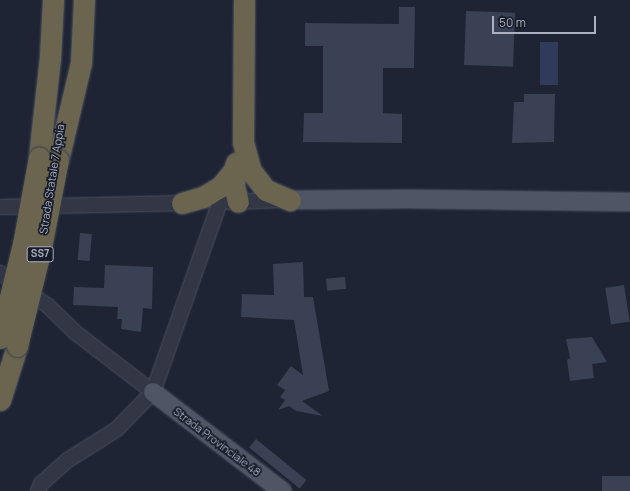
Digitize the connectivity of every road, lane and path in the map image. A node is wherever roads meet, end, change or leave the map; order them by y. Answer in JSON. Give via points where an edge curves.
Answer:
{"nodes":[{"id":1,"x":40,"y":0,"type":"edge"},
{"id":2,"x":53,"y":0,"type":"edge"},
{"id":3,"x":72,"y":0,"type":"edge"},
{"id":4,"x":84,"y":0,"type":"edge"},
{"id":5,"x":244,"y":0,"type":"edge"},
{"id":6,"x":48,"y":159,"type":"junction"},
{"id":7,"x":242,"y":171,"type":"junction"},
{"id":8,"x":226,"y":196,"type":"junction"},
{"id":9,"x":290,"y":200,"type":"junction"},
{"id":10,"x":630,"y":202,"type":"edge"},
{"id":11,"x":182,"y":203,"type":"joint"},
{"id":12,"x":0,"y":207,"type":"edge"},
{"id":13,"x":0,"y":273,"type":"edge"},
{"id":14,"x":9,"y":342,"type":"edge"},
{"id":15,"x":153,"y":392,"type":"junction"},
{"id":16,"x":0,"y":400,"type":"edge"},
{"id":17,"x":38,"y":491,"type":"edge"},
{"id":18,"x":282,"y":491,"type":"edge"}],
"edges":[{"from":1,"to":6,"type":"highway","via":[[36,57]]},
{"from":2,"to":6,"type":"highway","name":"Strada Statale 7 Appia","number":"SS7"},
{"from":3,"to":6,"type":"highway","name":"Strada Statale 7 Appia","number":"SS7","via":[[69,61]]},
{"from":4,"to":6,"type":"highway","via":[[81,63]]},
{"from":5,"to":7,"type":"highway"},
{"from":6,"to":14,"type":"highway","name":"Strada Statale 7 Appia","number":"SS7","bridge":true,"via":[[23,244]]},
{"from":7,"to":8,"type":"highway","via":[[248,188]]},
{"from":7,"to":9,"type":"highway","via":[[266,190]]},
{"from":8,"to":9,"type":"street"},
{"from":8,"to":11,"type":"highway","via":[[203,196]]},
{"from":8,"to":15,"type":"street"},
{"from":9,"to":10,"type":"main road"},
{"from":11,"to":12,"type":"street"},
{"from":13,"to":15,"type":"street","via":[[48,306],[76,333]]},
{"from":14,"to":16,"type":"highway","name":"Strada Statale 7 Appia","number":"SS7"},
{"from":15,"to":17,"type":"street","via":[[117,429],[68,460],[41,484]]},
{"from":15,"to":18,"type":"main road","name":"Strada Provinciale 48"}]}
